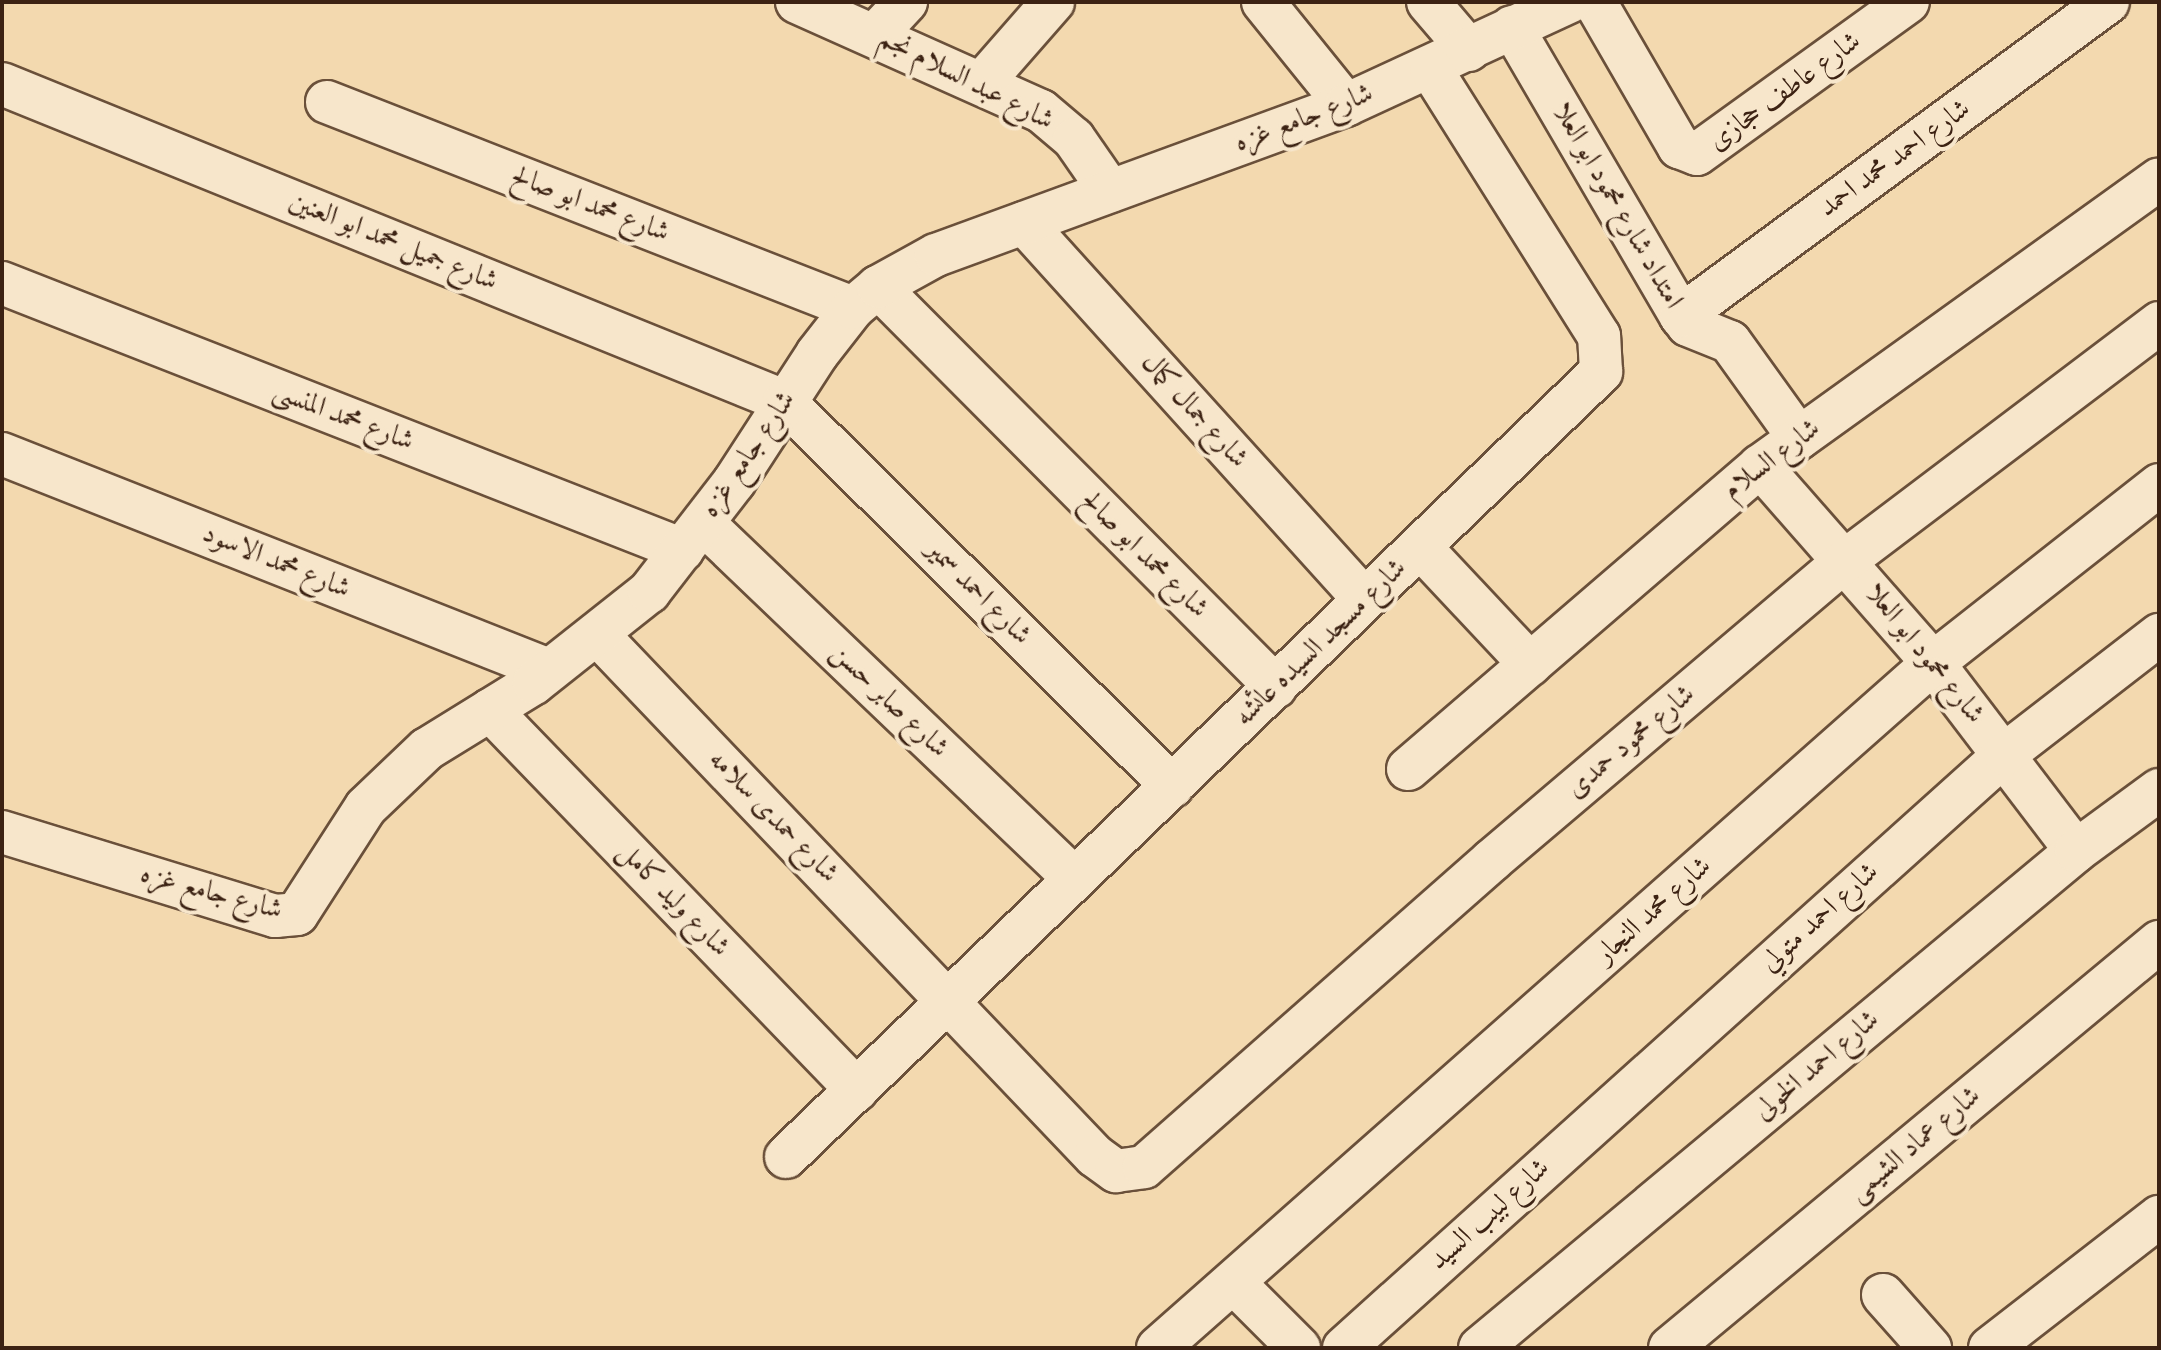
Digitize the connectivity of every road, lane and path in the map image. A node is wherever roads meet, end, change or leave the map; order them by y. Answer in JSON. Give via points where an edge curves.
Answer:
{"nodes":[{"id":1,"x":797,"y":2,"type":"edge"},
{"id":2,"x":906,"y":2,"type":"edge"},
{"id":3,"x":1053,"y":2,"type":"edge"},
{"id":4,"x":1263,"y":2,"type":"edge"},
{"id":5,"x":1428,"y":2,"type":"edge"},
{"id":6,"x":1569,"y":2,"type":"edge"},
{"id":7,"x":1595,"y":2,"type":"edge"},
{"id":8,"x":1908,"y":2,"type":"edge"},
{"id":9,"x":2108,"y":2,"type":"edge"},
{"id":10,"x":1512,"y":27,"type":"junction"},
{"id":11,"x":876,"y":34,"type":"junction"},
{"id":12,"x":1469,"y":50,"type":"junction"},
{"id":13,"x":1431,"y":69,"type":"junction"},
{"id":14,"x":982,"y":83,"type":"junction"},
{"id":15,"x":2,"y":84,"type":"edge"},
{"id":16,"x":327,"y":102,"type":"dead end"},
{"id":17,"x":1346,"y":105,"type":"junction"},
{"id":18,"x":2159,"y":179,"type":"edge"},
{"id":19,"x":1110,"y":191,"type":"junction"},
{"id":20,"x":1024,"y":223,"type":"junction"},
{"id":21,"x":2,"y":283,"type":"edge"},
{"id":22,"x":866,"y":298,"type":"junction"},
{"id":23,"x":1681,"y":316,"type":"junction"},
{"id":24,"x":2159,"y":323,"type":"edge"},
{"id":25,"x":784,"y":401,"type":"junction"},
{"id":26,"x":1799,"y":438,"type":"junction"},
{"id":27,"x":2,"y":454,"type":"edge"},
{"id":28,"x":1760,"y":466,"type":"junction"},
{"id":29,"x":2159,"y":485,"type":"edge"},
{"id":30,"x":693,"y":537,"type":"junction"},
{"id":31,"x":1420,"y":547,"type":"junction"},
{"id":32,"x":1846,"y":560,"type":"junction"},
{"id":33,"x":1364,"y":599,"type":"junction"},
{"id":34,"x":597,"y":634,"type":"junction"},
{"id":35,"x":2159,"y":635,"type":"edge"},
{"id":36,"x":1933,"y":663,"type":"junction"},
{"id":37,"x":1530,"y":664,"type":"junction"},
{"id":38,"x":549,"y":670,"type":"junction"},
{"id":39,"x":1276,"y":687,"type":"junction"},
{"id":40,"x":490,"y":710,"type":"junction"},
{"id":41,"x":2005,"y":754,"type":"junction"},
{"id":42,"x":1408,"y":769,"type":"dead end"},
{"id":43,"x":1172,"y":786,"type":"junction"},
{"id":44,"x":2159,"y":790,"type":"edge"},
{"id":45,"x":2,"y":832,"type":"edge"},
{"id":46,"x":2076,"y":851,"type":"junction"},
{"id":47,"x":1075,"y":879,"type":"junction"},
{"id":48,"x":2159,"y":942,"type":"edge"},
{"id":49,"x":949,"y":999,"type":"junction"},
{"id":50,"x":1635,"y":1083,"type":"joint"},
{"id":51,"x":857,"y":1090,"type":"junction"},
{"id":52,"x":786,"y":1157,"type":"dead end"},
{"id":53,"x":1116,"y":1171,"type":"joint"},
{"id":54,"x":2159,"y":1217,"type":"edge"},
{"id":55,"x":1234,"y":1283,"type":"junction"},
{"id":56,"x":1883,"y":1295,"type":"dead end"},
{"id":57,"x":1158,"y":1348,"type":"edge"},
{"id":58,"x":1299,"y":1348,"type":"edge"},
{"id":59,"x":1344,"y":1348,"type":"edge"},
{"id":60,"x":1480,"y":1348,"type":"edge"},
{"id":61,"x":1670,"y":1348,"type":"edge"},
{"id":62,"x":1930,"y":1348,"type":"edge"},
{"id":63,"x":1990,"y":1348,"type":"edge"}],
"edges":[{"from":1,"to":11,"type":"street","name":"شارع عبد السلام نجم"},
{"from":2,"to":11,"type":"street"},
{"from":3,"to":14,"type":"street"},
{"from":4,"to":17,"type":"street"},
{"from":5,"to":12,"type":"street"},
{"from":6,"to":10,"type":"street","name":"شارع جامع غزه"},
{"from":7,"to":8,"type":"street","name":"شارع عاطف حجازى","via":[[1679,147],[1697,154]]},
{"from":9,"to":23,"type":"street","name":"شارع احمد محمد احمد"},
{"from":10,"to":12,"type":"street","name":"شارع جامع غزه"},
{"from":10,"to":23,"type":"street","name":"امتداد شارع محمود ابو العلا"},
{"from":11,"to":14,"type":"street","name":"شارع عبد السلام نجم"},
{"from":12,"to":13,"type":"street","name":"شارع جامع غزه"},
{"from":13,"to":17,"type":"street","name":"شارع جامع غزه"},
{"from":13,"to":31,"type":"street","name":"شارع مسجد السيده عائشه","via":[[1599,336],[1604,360],[1601,372]]},
{"from":14,"to":19,"type":"street","name":"شارع عبد السلام نجم","via":[[1059,124]]},
{"from":15,"to":25,"type":"street","name":"شارع جميل محمد ابو العنين"},
{"from":16,"to":22,"type":"street","name":"شارع محمد ابو صالح"},
{"from":17,"to":19,"type":"street","name":"شارع جامع غزه"},
{"from":18,"to":26,"type":"street","name":"شارع السلام"},
{"from":19,"to":20,"type":"street","name":"شارع جامع غزه"},
{"from":20,"to":22,"type":"street","name":"شارع جامع غزه","via":[[936,255]]},
{"from":20,"to":33,"type":"street","name":"شارع جمال كمال"},
{"from":21,"to":30,"type":"street","name":"شارع محمد المنسى"},
{"from":22,"to":25,"type":"street","name":"شارع جامع غزه"},
{"from":22,"to":39,"type":"street","name":"شارع محمد ابو صالح"},
{"from":23,"to":26,"type":"street","name":"امتداد شارع محمود ابو العلا","via":[[1688,325],[1730,342]]},
{"from":24,"to":32,"type":"street","name":"شارع محمود حمدى"},
{"from":25,"to":30,"type":"street","name":"شارع جامع غزه"},
{"from":25,"to":43,"type":"street","name":"شارع احمد سمير"},
{"from":26,"to":28,"type":"street","name":"شارع السلام"},
{"from":27,"to":38,"type":"street","name":"شارع محمد الاسود"},
{"from":28,"to":32,"type":"street","name":"شارع محمود ابو العلا"},
{"from":28,"to":37,"type":"street","name":"شارع السلام"},
{"from":29,"to":36,"type":"street","name":"شارع محمد النجار"},
{"from":30,"to":34,"type":"street","name":"شارع جامع غزه","via":[[649,592]]},
{"from":30,"to":47,"type":"street","name":"شارع صابر حسن"},
{"from":31,"to":33,"type":"street","name":"شارع مسجد السيده عائشه"},
{"from":31,"to":37,"type":"street"},
{"from":32,"to":36,"type":"street","name":"شارع محمود ابو العلا"},
{"from":32,"to":53,"type":"street","name":"شارع محمود حمدى","via":[[1491,861],[1144,1167]]},
{"from":33,"to":39,"type":"street","name":"شارع مسجد السيده عائشه"},
{"from":34,"to":38,"type":"street","name":"شارع جامع غزه"},
{"from":34,"to":49,"type":"street","name":"شارع حمدى سلامه"},
{"from":35,"to":41,"type":"street","name":"شارع احمد متولي"},
{"from":36,"to":41,"type":"street","name":"شارع محمود ابو العلا"},
{"from":36,"to":55,"type":"street","name":"شارع محمد النجار"},
{"from":37,"to":42,"type":"street","name":"شارع السلام"},
{"from":38,"to":40,"type":"street","name":"شارع جامع غزه"},
{"from":39,"to":43,"type":"street","name":"شارع مسجد السيده عائشه"},
{"from":40,"to":45,"type":"street","name":"شارع جامع غزه","via":[[427,749],[366,807],[302,908],[290,917]]},
{"from":40,"to":51,"type":"street","name":"شارع وليد كامل"},
{"from":41,"to":46,"type":"street","name":"شارع محمود ابو العلا"},
{"from":41,"to":50,"type":"street","name":"شارع احمد متولي"},
{"from":43,"to":47,"type":"street","name":"شارع مسجد السيده عائشه"},
{"from":44,"to":46,"type":"street","name":"شارع احمد الخولى"},
{"from":46,"to":60,"type":"street","name":"شارع احمد الخولى"},
{"from":47,"to":49,"type":"street","name":"شارع مسجد السيده عائشه"},
{"from":48,"to":61,"type":"street","name":"شارع عماد الشيمى"},
{"from":49,"to":51,"type":"street","name":"شارع مسجد السيده عائشه"},
{"from":49,"to":53,"type":"street","name":"شارع حمدى سلامه","via":[[1095,1156]]},
{"from":50,"to":59,"type":"street","name":"شارع لبيب السيد"},
{"from":51,"to":52,"type":"street","name":"شارع مسجد السيده عائشه"},
{"from":54,"to":63,"type":"street"},
{"from":55,"to":57,"type":"street","name":"شارع محمد النجار"},
{"from":55,"to":58,"type":"street"},
{"from":56,"to":62,"type":"street"}]}
